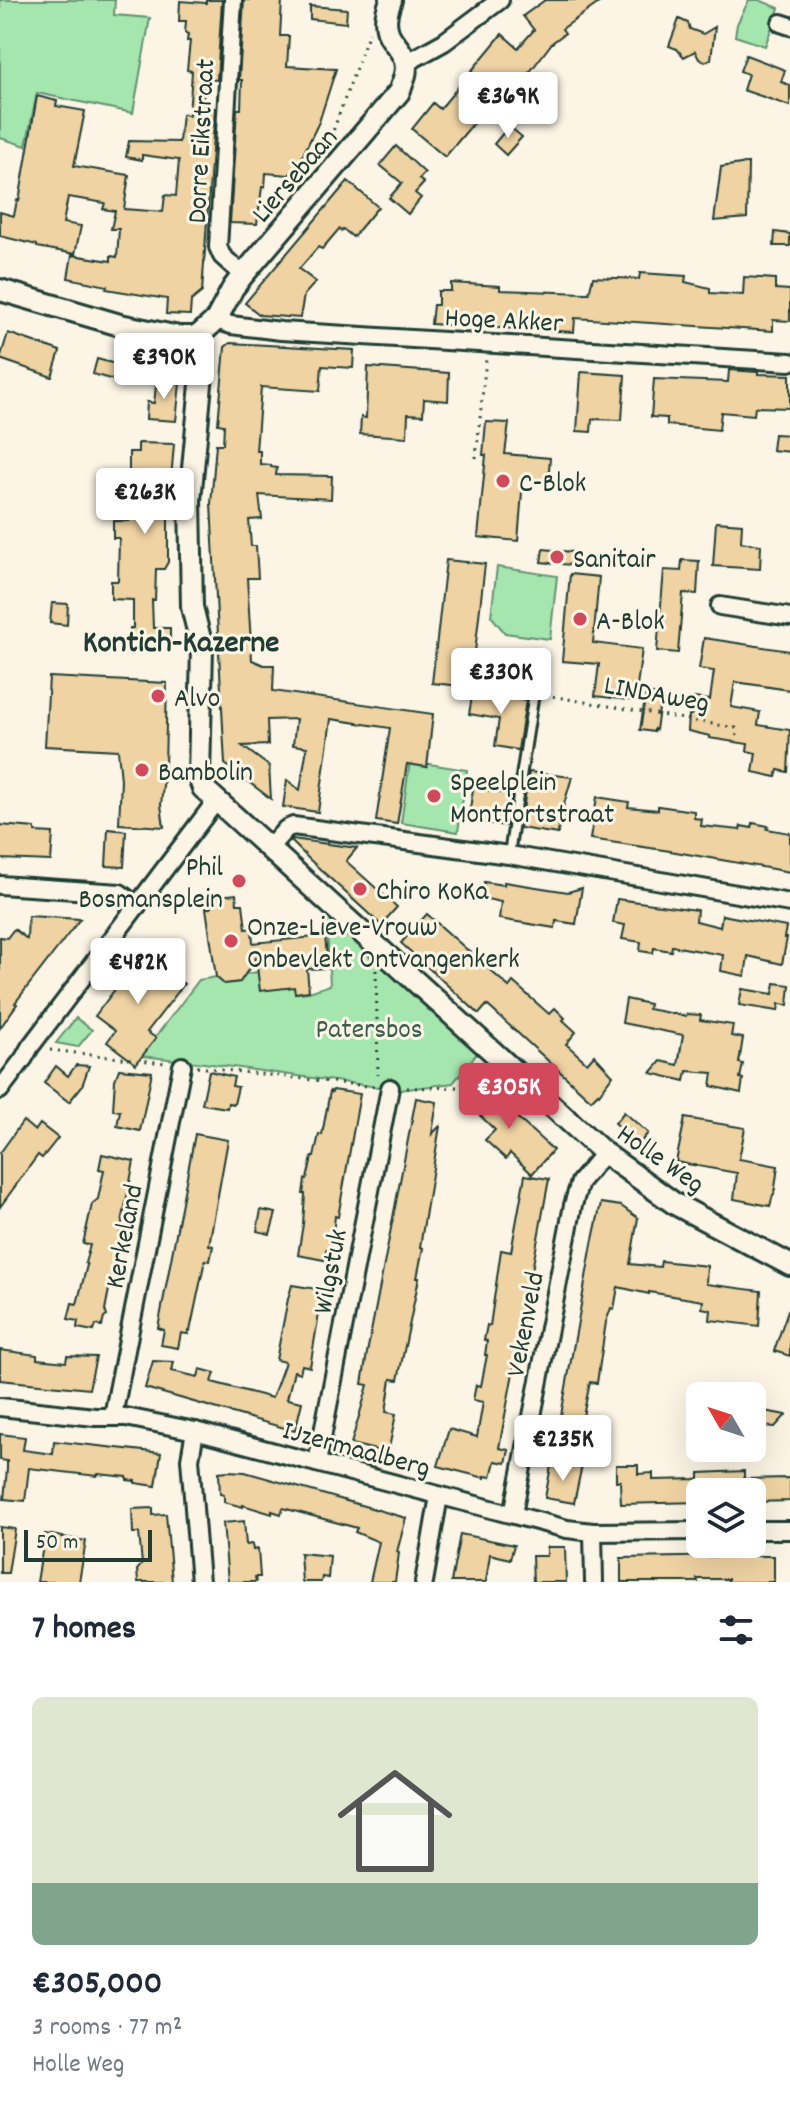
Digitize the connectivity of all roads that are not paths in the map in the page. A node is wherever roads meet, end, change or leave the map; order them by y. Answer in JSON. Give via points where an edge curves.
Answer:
{"nodes":[{"id":1,"x":233,"y":0,"type":"edge"},
{"id":2,"x":391,"y":0,"type":"edge"},
{"id":3,"x":500,"y":0,"type":"edge"},
{"id":4,"x":406,"y":63,"type":"junction"},
{"id":5,"x":243,"y":275,"type":"junction"},
{"id":6,"x":0,"y":290,"type":"edge"},
{"id":7,"x":216,"y":320,"type":"junction"},
{"id":8,"x":197,"y":337,"type":"junction"},
{"id":9,"x":790,"y":362,"type":"edge"},
{"id":10,"x":720,"y":606,"type":"dead end"},
{"id":11,"x":790,"y":617,"type":"edge"},
{"id":12,"x":534,"y":693,"type":"road end"},
{"id":13,"x":216,"y":801,"type":"junction"},
{"id":14,"x":269,"y":848,"type":"junction"},
{"id":15,"x":509,"y":855,"type":"junction"},
{"id":16,"x":0,"y":885,"type":"edge"},
{"id":17,"x":790,"y":903,"type":"edge"},
{"id":18,"x":137,"y":906,"type":"junction"},
{"id":19,"x":182,"y":1066,"type":"road end"},
{"id":20,"x":390,"y":1088,"type":"road end"},
{"id":21,"x":0,"y":1090,"type":"edge"},
{"id":22,"x":604,"y":1153,"type":"junction"},
{"id":23,"x":790,"y":1265,"type":"edge"},
{"id":24,"x":0,"y":1407,"type":"edge"},
{"id":25,"x":113,"y":1416,"type":"junction"},
{"id":26,"x":195,"y":1431,"type":"junction"},
{"id":27,"x":317,"y":1463,"type":"junction"},
{"id":28,"x":439,"y":1496,"type":"junction"},
{"id":29,"x":513,"y":1514,"type":"junction"},
{"id":30,"x":766,"y":1530,"type":"edge"},
{"id":31,"x":790,"y":1530,"type":"edge"},
{"id":32,"x":686,"y":1531,"type":"edge"},
{"id":33,"x":593,"y":1532,"type":"junction"},
{"id":34,"x":200,"y":1582,"type":"edge"},
{"id":35,"x":424,"y":1582,"type":"edge"},
{"id":36,"x":594,"y":1582,"type":"edge"}],
"edges":[{"from":1,"to":5,"type":"street","name":"Dorre Eikstraat","via":[[218,247]]},
{"from":2,"to":4,"type":"street","via":[[387,31]]},
{"from":3,"to":4,"type":"street"},
{"from":4,"to":5,"type":"street","name":"Liersebaan","via":[[399,92]]},
{"from":5,"to":7,"type":"street","name":"Liersebaan"},
{"from":6,"to":8,"type":"street","via":[[120,325]]},
{"from":7,"to":8,"type":"street","name":"Liersebaan"},
{"from":7,"to":9,"type":"street","name":"Hoge Akker","via":[[281,331]]},
{"from":8,"to":13,"type":"street","via":[[203,363],[190,500],[192,607],[202,647],[199,777]]},
{"from":10,"to":11,"type":"street"},
{"from":12,"to":15,"type":"lane"},
{"from":13,"to":14,"type":"street","name":"Holle Weg"},
{"from":13,"to":18,"type":"street"},
{"from":14,"to":15,"type":"street","via":[[293,826]]},
{"from":14,"to":22,"type":"street","name":"Holle Weg"},
{"from":15,"to":17,"type":"street"},
{"from":16,"to":18,"type":"street","via":[[120,893]]},
{"from":18,"to":21,"type":"street"},
{"from":19,"to":25,"type":"street","name":"Kerkeland"},
{"from":20,"to":27,"type":"street","name":"Wilgstuk"},
{"from":22,"to":23,"type":"street","name":"Holle Weg","via":[[675,1204]]},
{"from":22,"to":29,"type":"street","name":"Vekenveld","via":[[580,1182],[573,1205]]},
{"from":24,"to":25,"type":"street","name":"IJzermaalberg"},
{"from":25,"to":26,"type":"street","name":"IJzermaalberg"},
{"from":26,"to":27,"type":"street","name":"IJzermaalberg"},
{"from":26,"to":34,"type":"street","via":[[190,1459]]},
{"from":27,"to":28,"type":"street","name":"IJzermaalberg"},
{"from":28,"to":29,"type":"street","name":"IJzermaalberg"},
{"from":28,"to":35,"type":"street"},
{"from":29,"to":33,"type":"street","name":"IJzermaalberg"},
{"from":30,"to":31,"type":"street"},
{"from":32,"to":33,"type":"street","name":"IJzermaalberg"},
{"from":33,"to":36,"type":"street"}]}
